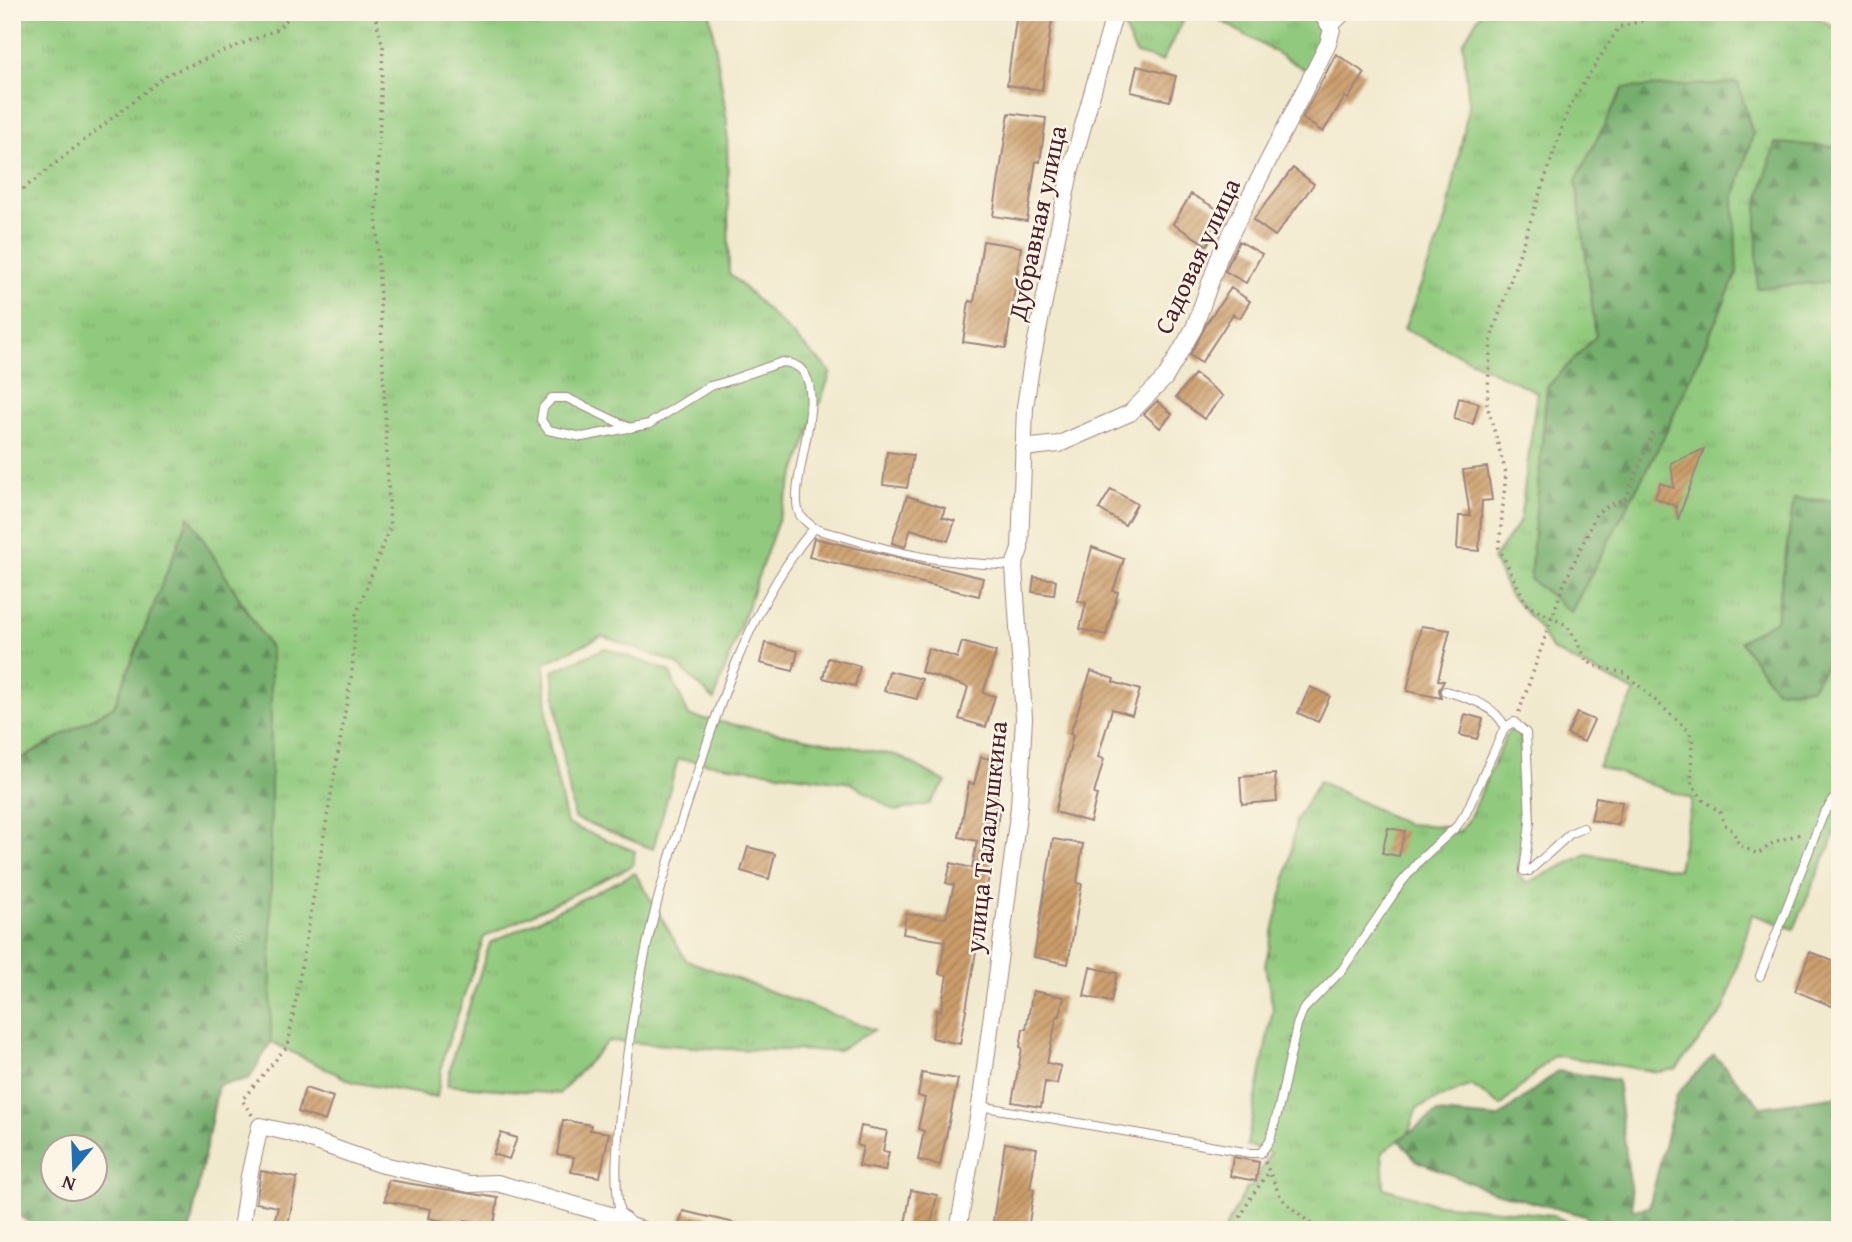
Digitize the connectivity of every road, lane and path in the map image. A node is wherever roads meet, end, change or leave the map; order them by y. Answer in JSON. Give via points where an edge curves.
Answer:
{"nodes":[{"id":1,"x":295,"y":12,"type":"edge"},
{"id":2,"x":374,"y":12,"type":"edge"},
{"id":3,"x":1115,"y":12,"type":"edge"},
{"id":4,"x":1320,"y":12,"type":"edge"},
{"id":5,"x":1350,"y":12,"type":"edge"},
{"id":6,"x":1653,"y":12,"type":"edge"},
{"id":7,"x":1332,"y":29,"type":"junction"},
{"id":8,"x":12,"y":198,"type":"edge"},
{"id":9,"x":631,"y":428,"type":"junction"},
{"id":10,"x":1654,"y":430,"type":"dead end"},
{"id":11,"x":1023,"y":448,"type":"junction"},
{"id":12,"x":815,"y":528,"type":"junction"},
{"id":13,"x":1014,"y":566,"type":"junction"},
{"id":14,"x":1552,"y":617,"type":"junction"},
{"id":15,"x":1445,"y":691,"type":"dead end"},
{"id":16,"x":1514,"y":722,"type":"junction"},
{"id":17,"x":1505,"y":727,"type":"junction"},
{"id":18,"x":1840,"y":796,"type":"edge"},
{"id":19,"x":1583,"y":828,"type":"dead end"},
{"id":20,"x":1818,"y":828,"type":"junction"},
{"id":21,"x":1760,"y":976,"type":"dead end"},
{"id":22,"x":980,"y":1106,"type":"junction"},
{"id":23,"x":260,"y":1126,"type":"junction"},
{"id":24,"x":1261,"y":1153,"type":"junction"},
{"id":25,"x":1269,"y":1171,"type":"junction"},
{"id":26,"x":630,"y":1226,"type":"edge"},
{"id":27,"x":241,"y":1230,"type":"edge"},
{"id":28,"x":958,"y":1230,"type":"edge"},
{"id":29,"x":1234,"y":1230,"type":"edge"},
{"id":30,"x":1314,"y":1230,"type":"edge"}],
"edges":[{"from":1,"to":8,"type":"path","via":[[276,30],[166,75]]},
{"from":2,"to":23,"type":"path","via":[[383,47],[376,209],[390,527],[356,615],[352,672],[289,1045],[242,1100]]},
{"from":3,"to":11,"type":"street","name":"Дубравная улица","via":[[1070,172],[1032,360]]},
{"from":4,"to":7,"type":"street"},
{"from":5,"to":7,"type":"lane","name":"Садовая улица"},
{"from":6,"to":14,"type":"path","via":[[1645,20],[1619,27],[1569,107],[1491,338],[1487,405],[1506,473],[1499,548],[1527,605]]},
{"from":7,"to":11,"type":"street","name":"Садовая улица","via":[[1220,256],[1194,328],[1165,378],[1118,418],[1059,444]]},
{"from":9,"to":9,"type":"lane","via":[[582,437],[548,430],[541,420],[543,408],[552,398],[567,398]]},
{"from":9,"to":12,"type":"lane","via":[[649,424],[710,386],[782,362],[799,367],[810,391],[810,425],[795,499],[801,516]]},
{"from":10,"to":14,"type":"path","via":[[1626,498],[1596,515]]},
{"from":11,"to":13,"type":"street","name":"улица Талалушкина","via":[[1020,549]]},
{"from":12,"to":13,"type":"lane","via":[[950,561]]},
{"from":12,"to":26,"type":"lane","via":[[772,585],[722,696],[648,938],[618,1139],[616,1195]]},
{"from":13,"to":22,"type":"street","name":"улица Талалушкина","via":[[1024,718],[1019,807]]},
{"from":14,"to":16,"type":"path"},
{"from":14,"to":20,"type":"path","via":[[1566,625],[1585,659],[1594,666],[1625,673],[1689,731],[1691,782],[1703,800],[1720,812],[1739,845],[1758,854],[1774,842]]},
{"from":15,"to":17,"type":"lane","via":[[1480,702],[1501,718]]},
{"from":16,"to":17,"type":"lane"},
{"from":16,"to":19,"type":"lane","via":[[1526,733],[1530,822],[1524,871]]},
{"from":17,"to":24,"type":"lane","via":[[1457,826],[1420,860],[1342,970],[1303,1010],[1270,1140]]},
{"from":18,"to":20,"type":"lane"},
{"from":20,"to":21,"type":"lane"},
{"from":22,"to":24,"type":"lane"},
{"from":22,"to":28,"type":"street","name":"улица Талалушкина"},
{"from":23,"to":26,"type":"street","via":[[379,1164],[469,1184],[496,1183]]},
{"from":23,"to":27,"type":"street"},
{"from":24,"to":25,"type":"path"},
{"from":25,"to":29,"type":"path"},
{"from":25,"to":30,"type":"path","via":[[1281,1198]]}]}
